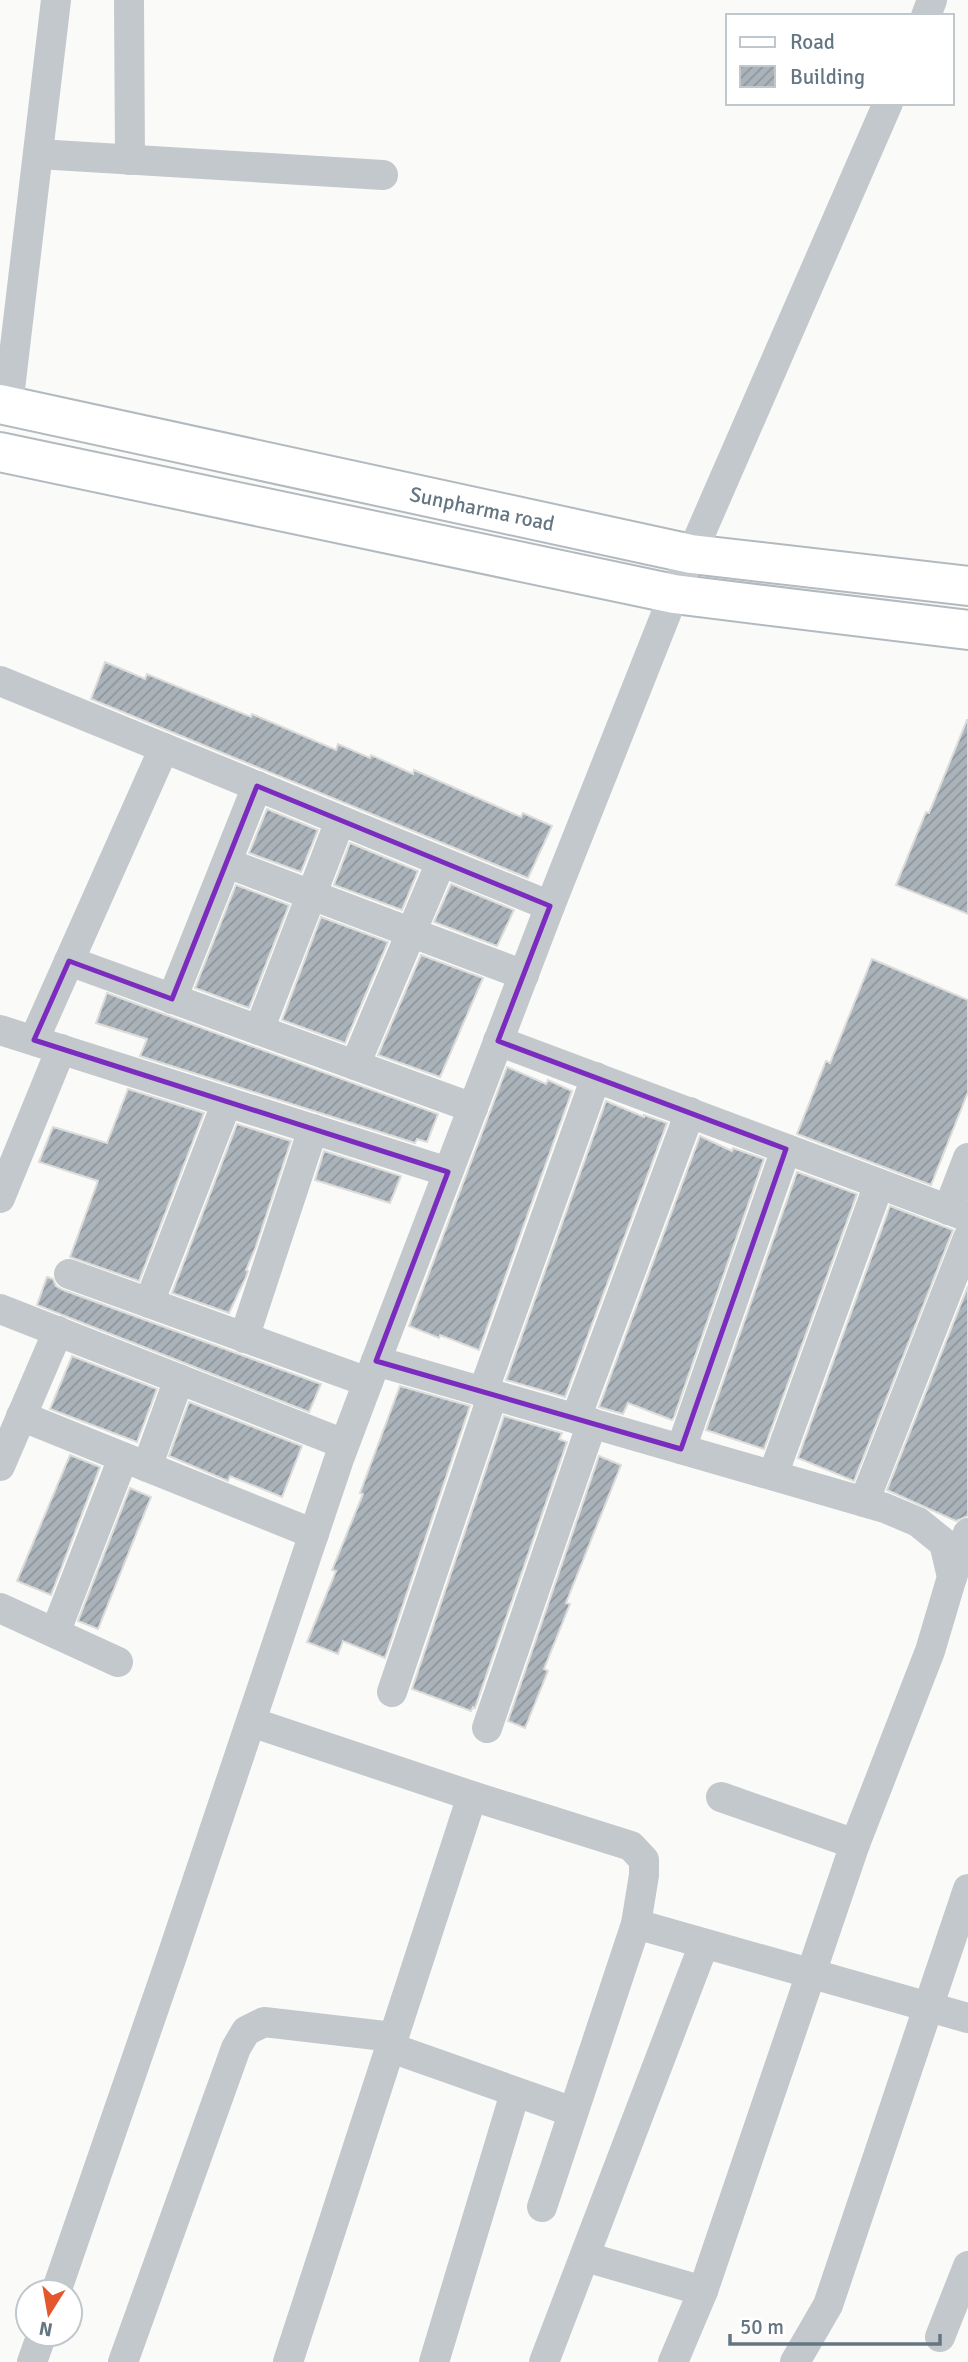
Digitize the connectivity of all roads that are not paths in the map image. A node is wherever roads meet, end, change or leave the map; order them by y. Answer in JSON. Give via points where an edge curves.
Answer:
{"nodes":[{"id":1,"x":56,"y":0,"type":"edge"},
{"id":2,"x":129,"y":0,"type":"edge"},
{"id":3,"x":887,"y":105,"type":"edge"},
{"id":4,"x":38,"y":154,"type":"junction"},
{"id":5,"x":130,"y":160,"type":"junction"},
{"id":6,"x":383,"y":175,"type":"dead end"},
{"id":7,"x":4,"y":405,"type":"edge"},
{"id":8,"x":0,"y":452,"type":"edge"},
{"id":9,"x":691,"y":554,"type":"junction"},
{"id":10,"x":968,"y":586,"type":"edge"},
{"id":11,"x":674,"y":594,"type":"junction"},
{"id":12,"x":968,"y":630,"type":"edge"},
{"id":13,"x":0,"y":681,"type":"edge"},
{"id":14,"x":164,"y":748,"type":"junction"},
{"id":15,"x":257,"y":786,"type":"junction"},
{"id":16,"x":341,"y":821,"type":"junction"},
{"id":17,"x":441,"y":862,"type":"junction"},
{"id":18,"x":227,"y":863,"type":"junction"},
{"id":19,"x":312,"y":895,"type":"junction"},
{"id":20,"x":550,"y":906,"type":"junction"},
{"id":21,"x":411,"y":933,"type":"junction"},
{"id":22,"x":69,"y":961,"type":"junction"},
{"id":23,"x":524,"y":975,"type":"junction"},
{"id":24,"x":172,"y":999,"type":"junction"},
{"id":25,"x":0,"y":1030,"type":"edge"},
{"id":26,"x":259,"y":1030,"type":"junction"},
{"id":27,"x":499,"y":1041,"type":"junction"},
{"id":28,"x":47,"y":1045,"type":"junction"},
{"id":29,"x":355,"y":1065,"type":"junction"},
{"id":30,"x":596,"y":1077,"type":"junction"},
{"id":31,"x":227,"y":1102,"type":"junction"},
{"id":32,"x":473,"y":1108,"type":"junction"},
{"id":33,"x":690,"y":1112,"type":"junction"},
{"id":34,"x":313,"y":1129,"type":"junction"},
{"id":35,"x":786,"y":1149,"type":"junction"},
{"id":36,"x":968,"y":1158,"type":"edge"},
{"id":37,"x":448,"y":1172,"type":"junction"},
{"id":38,"x":879,"y":1184,"type":"junction"},
{"id":39,"x":0,"y":1198,"type":"edge"},
{"id":40,"x":958,"y":1214,"type":"edge"},
{"id":41,"x":968,"y":1238,"type":"edge"},
{"id":42,"x":69,"y":1275,"type":"dead end"},
{"id":43,"x":149,"y":1303,"type":"junction"},
{"id":44,"x":0,"y":1309,"type":"edge"},
{"id":45,"x":58,"y":1331,"type":"junction"},
{"id":46,"x":244,"y":1338,"type":"junction"},
{"id":47,"x":372,"y":1371,"type":"junction"},
{"id":48,"x":178,"y":1378,"type":"junction"},
{"id":49,"x":488,"y":1393,"type":"junction"},
{"id":50,"x":21,"y":1416,"type":"junction"},
{"id":51,"x":584,"y":1421,"type":"junction"},
{"id":52,"x":344,"y":1444,"type":"junction"},
{"id":53,"x":681,"y":1449,"type":"junction"},
{"id":54,"x":135,"y":1462,"type":"junction"},
{"id":55,"x":0,"y":1466,"type":"edge"},
{"id":56,"x":773,"y":1475,"type":"junction"},
{"id":57,"x":864,"y":1502,"type":"junction"},
{"id":58,"x":968,"y":1532,"type":"edge"},
{"id":59,"x":314,"y":1534,"type":"junction"},
{"id":60,"x":952,"y":1577,"type":"junction"},
{"id":61,"x":0,"y":1608,"type":"edge"},
{"id":62,"x":55,"y":1633,"type":"junction"},
{"id":63,"x":118,"y":1662,"type":"dead end"},
{"id":64,"x":392,"y":1692,"type":"dead end"},
{"id":65,"x":251,"y":1722,"type":"junction"},
{"id":66,"x":487,"y":1728,"type":"dead end"},
{"id":67,"x":472,"y":1796,"type":"junction"},
{"id":68,"x":721,"y":1797,"type":"dead end"},
{"id":69,"x":855,"y":1844,"type":"junction"},
{"id":70,"x":968,"y":1889,"type":"edge"},
{"id":71,"x":636,"y":1924,"type":"junction"},
{"id":72,"x":704,"y":1944,"type":"junction"},
{"id":73,"x":812,"y":1974,"type":"junction"},
{"id":74,"x":927,"y":2007,"type":"junction"},
{"id":75,"x":968,"y":2018,"type":"edge"},
{"id":76,"x":391,"y":2042,"type":"junction"},
{"id":77,"x":515,"y":2093,"type":"junction"},
{"id":78,"x":573,"y":2112,"type":"junction"},
{"id":79,"x":542,"y":2207,"type":"dead end"},
{"id":80,"x":586,"y":2257,"type":"junction"},
{"id":81,"x":968,"y":2266,"type":"edge"},
{"id":82,"x":61,"y":2278,"type":"edge"},
{"id":83,"x":703,"y":2291,"type":"junction"},
{"id":84,"x":940,"y":2337,"type":"dead end"},
{"id":85,"x":123,"y":2362,"type":"edge"},
{"id":86,"x":288,"y":2362,"type":"edge"},
{"id":87,"x":434,"y":2362,"type":"edge"},
{"id":88,"x":544,"y":2362,"type":"edge"},
{"id":89,"x":673,"y":2362,"type":"edge"},
{"id":90,"x":795,"y":2362,"type":"edge"}],
"edges":[{"from":1,"to":4,"type":"street"},
{"from":2,"to":5,"type":"street"},
{"from":3,"to":9,"type":"street"},
{"from":4,"to":5,"type":"street"},
{"from":4,"to":7,"type":"street"},
{"from":5,"to":6,"type":"street"},
{"from":7,"to":9,"type":"street","name":"Sunpharma road"},
{"from":8,"to":11,"type":"street","name":"Sunpharma road"},
{"from":9,"to":10,"type":"street","name":"Sunpharma road"},
{"from":9,"to":11,"type":"street"},
{"from":11,"to":12,"type":"street","name":"Sunpharma road"},
{"from":11,"to":20,"type":"street"},
{"from":13,"to":14,"type":"street"},
{"from":14,"to":15,"type":"street"},
{"from":14,"to":22,"type":"street"},
{"from":15,"to":16,"type":"street"},
{"from":15,"to":18,"type":"street"},
{"from":16,"to":17,"type":"street"},
{"from":16,"to":19,"type":"street"},
{"from":17,"to":20,"type":"street"},
{"from":17,"to":21,"type":"street"},
{"from":18,"to":19,"type":"street"},
{"from":18,"to":24,"type":"street"},
{"from":19,"to":21,"type":"street"},
{"from":19,"to":26,"type":"street"},
{"from":20,"to":23,"type":"street"},
{"from":21,"to":23,"type":"street"},
{"from":21,"to":29,"type":"street"},
{"from":22,"to":24,"type":"street"},
{"from":22,"to":28,"type":"street"},
{"from":23,"to":27,"type":"street"},
{"from":24,"to":26,"type":"street"},
{"from":25,"to":28,"type":"street"},
{"from":26,"to":29,"type":"street"},
{"from":27,"to":30,"type":"street"},
{"from":27,"to":32,"type":"street"},
{"from":28,"to":31,"type":"street"},
{"from":28,"to":39,"type":"street"},
{"from":29,"to":32,"type":"street"},
{"from":30,"to":33,"type":"street"},
{"from":30,"to":49,"type":"street"},
{"from":31,"to":34,"type":"street"},
{"from":31,"to":43,"type":"street"},
{"from":32,"to":37,"type":"street"},
{"from":33,"to":35,"type":"street"},
{"from":33,"to":51,"type":"street"},
{"from":34,"to":37,"type":"street"},
{"from":34,"to":46,"type":"street"},
{"from":35,"to":38,"type":"street"},
{"from":35,"to":53,"type":"street"},
{"from":36,"to":40,"type":"street"},
{"from":37,"to":47,"type":"street"},
{"from":38,"to":40,"type":"street"},
{"from":38,"to":56,"type":"street"},
{"from":41,"to":57,"type":"street"},
{"from":42,"to":43,"type":"street"},
{"from":43,"to":46,"type":"street"},
{"from":44,"to":45,"type":"street"},
{"from":45,"to":48,"type":"street"},
{"from":45,"to":50,"type":"street"},
{"from":46,"to":47,"type":"street"},
{"from":47,"to":49,"type":"street"},
{"from":47,"to":52,"type":"street"},
{"from":48,"to":52,"type":"street"},
{"from":48,"to":54,"type":"street"},
{"from":49,"to":51,"type":"street"},
{"from":49,"to":64,"type":"street"},
{"from":50,"to":54,"type":"street"},
{"from":50,"to":55,"type":"street"},
{"from":51,"to":53,"type":"street"},
{"from":51,"to":66,"type":"street"},
{"from":52,"to":59,"type":"street"},
{"from":53,"to":56,"type":"street"},
{"from":54,"to":59,"type":"street"},
{"from":54,"to":62,"type":"street"},
{"from":56,"to":57,"type":"street"},
{"from":57,"to":60,"type":"street","via":[[918,1522],[944,1543]]},
{"from":58,"to":60,"type":"street"},
{"from":59,"to":65,"type":"street"},
{"from":60,"to":69,"type":"street","via":[[930,1651]]},
{"from":61,"to":62,"type":"street"},
{"from":62,"to":63,"type":"street"},
{"from":65,"to":67,"type":"street"},
{"from":65,"to":82,"type":"street"},
{"from":67,"to":71,"type":"street","via":[[631,1846],[644,1860]]},
{"from":67,"to":76,"type":"street"},
{"from":68,"to":69,"type":"street"},
{"from":69,"to":73,"type":"street"},
{"from":70,"to":74,"type":"street"},
{"from":71,"to":72,"type":"street"},
{"from":71,"to":78,"type":"street"},
{"from":72,"to":73,"type":"street"},
{"from":72,"to":80,"type":"street"},
{"from":73,"to":74,"type":"street"},
{"from":73,"to":83,"type":"street"},
{"from":74,"to":75,"type":"street"},
{"from":74,"to":90,"type":"street","via":[[828,2305]]},
{"from":76,"to":77,"type":"street"},
{"from":76,"to":85,"type":"street","via":[[264,2022],[246,2031]]},
{"from":76,"to":86,"type":"street"},
{"from":77,"to":78,"type":"street"},
{"from":77,"to":87,"type":"street"},
{"from":78,"to":79,"type":"street"},
{"from":80,"to":83,"type":"street"},
{"from":80,"to":88,"type":"street"},
{"from":81,"to":84,"type":"street"},
{"from":83,"to":89,"type":"street"}]}
